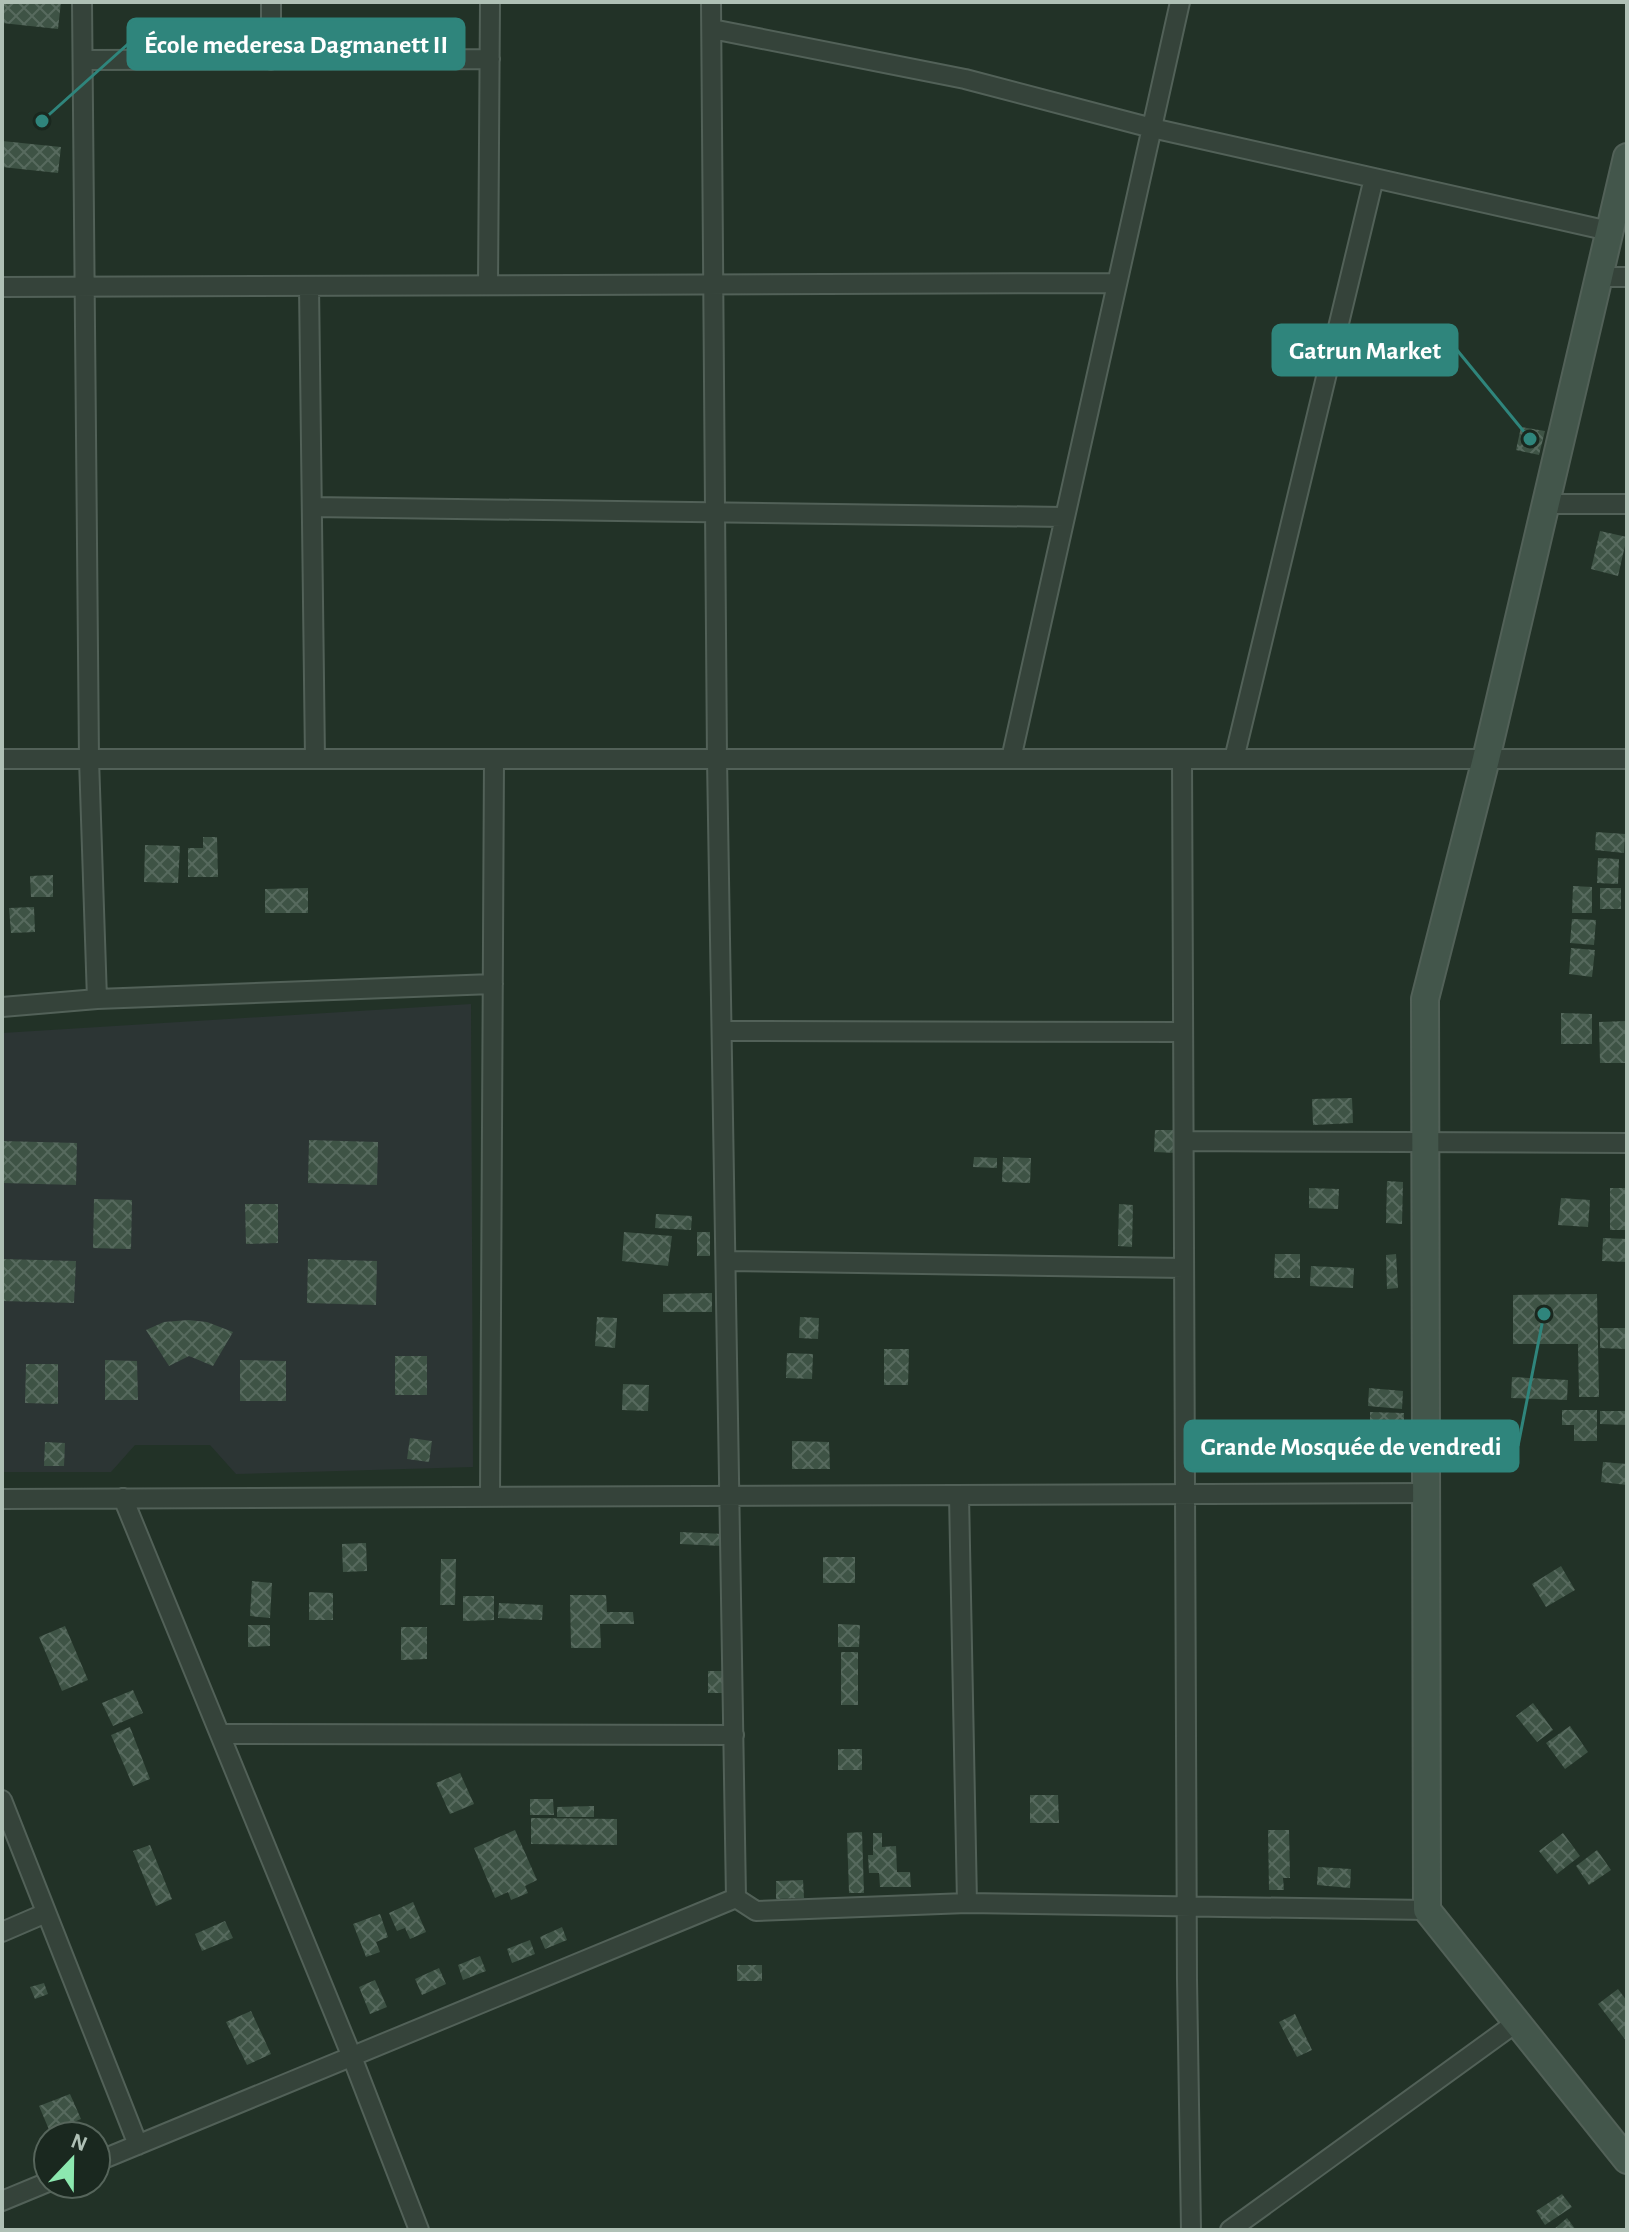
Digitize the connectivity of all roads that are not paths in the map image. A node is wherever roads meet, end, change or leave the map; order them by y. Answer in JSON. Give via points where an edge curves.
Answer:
{"nodes":[{"id":1,"x":82,"y":2,"type":"edge"},
{"id":2,"x":271,"y":2,"type":"edge"},
{"id":3,"x":490,"y":2,"type":"edge"},
{"id":4,"x":711,"y":2,"type":"edge"},
{"id":5,"x":1180,"y":2,"type":"edge"},
{"id":6,"x":712,"y":29,"type":"junction"},
{"id":7,"x":490,"y":59,"type":"junction"},
{"id":8,"x":83,"y":60,"type":"junction"},
{"id":9,"x":271,"y":60,"type":"junction"},
{"id":10,"x":1152,"y":128,"type":"junction"},
{"id":11,"x":1627,"y":157,"type":"edge"},
{"id":12,"x":1374,"y":178,"type":"junction"},
{"id":13,"x":1609,"y":231,"type":"junction"},
{"id":14,"x":1598,"y":277,"type":"junction"},
{"id":15,"x":1627,"y":277,"type":"edge"},
{"id":16,"x":1116,"y":283,"type":"junction"},
{"id":17,"x":488,"y":285,"type":"junction"},
{"id":18,"x":713,"y":285,"type":"junction"},
{"id":19,"x":309,"y":286,"type":"junction"},
{"id":20,"x":2,"y":287,"type":"edge"},
{"id":21,"x":84,"y":287,"type":"junction"},
{"id":22,"x":1544,"y":504,"type":"junction"},
{"id":23,"x":1627,"y":504,"type":"edge"},
{"id":24,"x":312,"y":507,"type":"junction"},
{"id":25,"x":715,"y":512,"type":"junction"},
{"id":26,"x":1064,"y":517,"type":"junction"},
{"id":27,"x":2,"y":759,"type":"edge"},
{"id":28,"x":89,"y":759,"type":"junction"},
{"id":29,"x":315,"y":759,"type":"junction"},
{"id":30,"x":494,"y":759,"type":"junction"},
{"id":31,"x":717,"y":759,"type":"junction"},
{"id":32,"x":1011,"y":759,"type":"junction"},
{"id":33,"x":1182,"y":759,"type":"junction"},
{"id":34,"x":1234,"y":759,"type":"junction"},
{"id":35,"x":1486,"y":759,"type":"junction"},
{"id":36,"x":1627,"y":759,"type":"edge"},
{"id":37,"x":493,"y":984,"type":"junction"},
{"id":38,"x":97,"y":999,"type":"junction"},
{"id":39,"x":2,"y":1007,"type":"edge"},
{"id":40,"x":722,"y":1031,"type":"junction"},
{"id":41,"x":1183,"y":1032,"type":"junction"},
{"id":42,"x":1184,"y":1141,"type":"junction"},
{"id":43,"x":1426,"y":1141,"type":"junction"},
{"id":44,"x":1627,"y":1143,"type":"edge"},
{"id":45,"x":726,"y":1261,"type":"junction"},
{"id":46,"x":1184,"y":1268,"type":"junction"},
{"id":47,"x":1426,"y":1493,"type":"junction"},
{"id":48,"x":1185,"y":1494,"type":"junction"},
{"id":49,"x":959,"y":1495,"type":"junction"},
{"id":50,"x":730,"y":1496,"type":"junction"},
{"id":51,"x":490,"y":1497,"type":"junction"},
{"id":52,"x":123,"y":1498,"type":"junction"},
{"id":53,"x":2,"y":1499,"type":"edge"},
{"id":54,"x":220,"y":1734,"type":"junction"},
{"id":55,"x":734,"y":1735,"type":"junction"},
{"id":56,"x":2,"y":1800,"type":"edge"},
{"id":57,"x":736,"y":1898,"type":"junction"},
{"id":58,"x":967,"y":1903,"type":"junction"},
{"id":59,"x":1187,"y":1906,"type":"junction"},
{"id":60,"x":1427,"y":1910,"type":"junction"},
{"id":61,"x":46,"y":1913,"type":"junction"},
{"id":62,"x":2,"y":1932,"type":"edge"},
{"id":63,"x":1517,"y":2022,"type":"junction"},
{"id":64,"x":352,"y":2057,"type":"junction"},
{"id":65,"x":138,"y":2145,"type":"junction"},
{"id":66,"x":112,"y":2156,"type":"edge"},
{"id":67,"x":1627,"y":2160,"type":"edge"},
{"id":68,"x":32,"y":2189,"type":"edge"},
{"id":69,"x":2,"y":2201,"type":"edge"},
{"id":70,"x":419,"y":2230,"type":"edge"},
{"id":71,"x":1191,"y":2230,"type":"edge"},
{"id":72,"x":1230,"y":2230,"type":"edge"}],
"edges":[{"from":1,"to":8,"type":"street"},
{"from":2,"to":9,"type":"street"},
{"from":3,"to":7,"type":"street"},
{"from":4,"to":6,"type":"street"},
{"from":5,"to":10,"type":"street"},
{"from":6,"to":10,"type":"street","via":[[965,79]]},
{"from":6,"to":18,"type":"street"},
{"from":7,"to":9,"type":"street"},
{"from":7,"to":17,"type":"street"},
{"from":8,"to":9,"type":"street"},
{"from":8,"to":21,"type":"street"},
{"from":10,"to":12,"type":"street"},
{"from":10,"to":16,"type":"street"},
{"from":11,"to":13,"type":"street"},
{"from":12,"to":13,"type":"street"},
{"from":12,"to":34,"type":"street"},
{"from":13,"to":14,"type":"street"},
{"from":14,"to":15,"type":"street"},
{"from":14,"to":22,"type":"street"},
{"from":16,"to":18,"type":"street"},
{"from":16,"to":26,"type":"street"},
{"from":17,"to":18,"type":"street"},
{"from":17,"to":19,"type":"street"},
{"from":18,"to":25,"type":"street"},
{"from":19,"to":21,"type":"street"},
{"from":19,"to":24,"type":"street"},
{"from":20,"to":21,"type":"street"},
{"from":21,"to":28,"type":"street"},
{"from":22,"to":23,"type":"street"},
{"from":22,"to":35,"type":"street"},
{"from":24,"to":25,"type":"street"},
{"from":24,"to":29,"type":"street"},
{"from":25,"to":26,"type":"street"},
{"from":25,"to":31,"type":"street"},
{"from":26,"to":32,"type":"street"},
{"from":27,"to":28,"type":"street"},
{"from":28,"to":29,"type":"street"},
{"from":28,"to":38,"type":"street"},
{"from":29,"to":30,"type":"street"},
{"from":30,"to":31,"type":"street"},
{"from":30,"to":37,"type":"street"},
{"from":31,"to":32,"type":"street"},
{"from":31,"to":40,"type":"street"},
{"from":32,"to":33,"type":"street"},
{"from":33,"to":34,"type":"street"},
{"from":33,"to":41,"type":"street"},
{"from":34,"to":35,"type":"street"},
{"from":35,"to":36,"type":"street"},
{"from":35,"to":43,"type":"street","via":[[1425,999]]},
{"from":37,"to":38,"type":"street"},
{"from":37,"to":51,"type":"street"},
{"from":38,"to":39,"type":"street"},
{"from":40,"to":41,"type":"street"},
{"from":40,"to":45,"type":"street"},
{"from":41,"to":42,"type":"street"},
{"from":42,"to":43,"type":"street"},
{"from":42,"to":46,"type":"street"},
{"from":43,"to":44,"type":"street"},
{"from":43,"to":47,"type":"street"},
{"from":45,"to":46,"type":"street"},
{"from":45,"to":50,"type":"street"},
{"from":46,"to":48,"type":"street"},
{"from":47,"to":48,"type":"street"},
{"from":47,"to":60,"type":"street"},
{"from":48,"to":49,"type":"street"},
{"from":48,"to":59,"type":"street"},
{"from":49,"to":50,"type":"street"},
{"from":49,"to":58,"type":"street"},
{"from":50,"to":51,"type":"street"},
{"from":50,"to":55,"type":"street"},
{"from":51,"to":52,"type":"street"},
{"from":52,"to":53,"type":"street"},
{"from":52,"to":54,"type":"street"},
{"from":54,"to":55,"type":"street"},
{"from":54,"to":64,"type":"street"},
{"from":55,"to":57,"type":"street"},
{"from":56,"to":61,"type":"street"},
{"from":57,"to":58,"type":"street","via":[[756,1911]]},
{"from":57,"to":64,"type":"street"},
{"from":58,"to":59,"type":"street"},
{"from":59,"to":60,"type":"street"},
{"from":59,"to":71,"type":"street"},
{"from":60,"to":63,"type":"street"},
{"from":61,"to":62,"type":"street"},
{"from":61,"to":65,"type":"street"},
{"from":63,"to":67,"type":"street"},
{"from":63,"to":72,"type":"street"},
{"from":64,"to":65,"type":"street"},
{"from":64,"to":70,"type":"street"},
{"from":65,"to":66,"type":"street"},
{"from":68,"to":69,"type":"street"}]}
